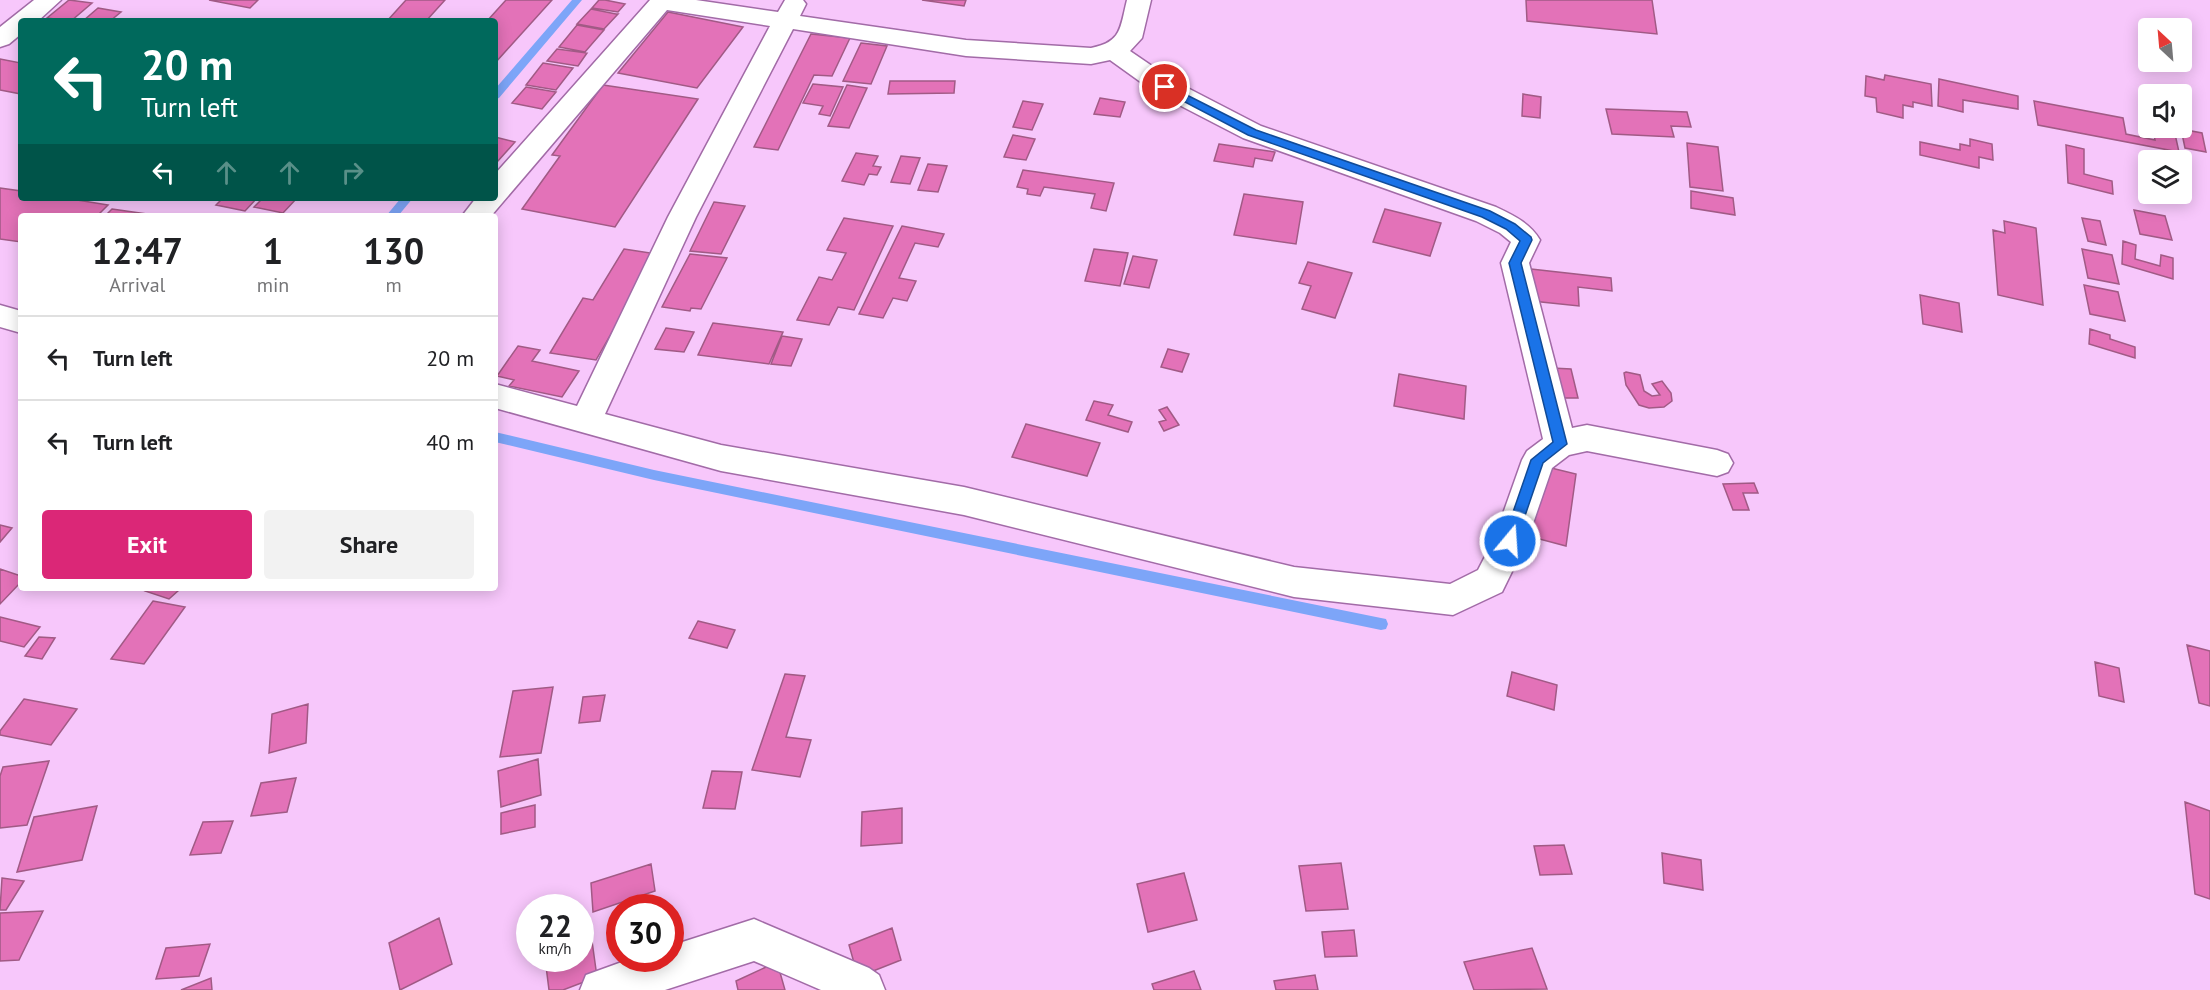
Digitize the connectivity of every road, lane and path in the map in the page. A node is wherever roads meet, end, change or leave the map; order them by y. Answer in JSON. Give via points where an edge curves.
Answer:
{"nodes":[{"id":1,"x":49,"y":0,"type":"edge"},
{"id":2,"x":1139,"y":0,"type":"edge"},
{"id":3,"x":662,"y":1,"type":"edge"},
{"id":4,"x":790,"y":10,"type":"edge"},
{"id":5,"x":27,"y":18,"type":"edge"},
{"id":6,"x":18,"y":25,"type":"edge"},
{"id":7,"x":0,"y":40,"type":"edge"},
{"id":8,"x":18,"y":44,"type":"edge"},
{"id":9,"x":1114,"y":51,"type":"junction"},
{"id":10,"x":498,"y":189,"type":"edge"},
{"id":11,"x":488,"y":201,"type":"edge"},
{"id":12,"x":478,"y":213,"type":"edge"},
{"id":13,"x":0,"y":316,"type":"edge"},
{"id":14,"x":18,"y":320,"type":"edge"},
{"id":15,"x":498,"y":397,"type":"edge"},
{"id":16,"x":586,"y":421,"type":"junction"},
{"id":17,"x":1560,"y":444,"type":"junction"},
{"id":18,"x":1717,"y":463,"type":"dead end"},
{"id":19,"x":601,"y":990,"type":"edge"},
{"id":20,"x":864,"y":990,"type":"edge"}],
"edges":[{"from":1,"to":5,"type":"street"},
{"from":2,"to":9,"type":"street","via":[[1130,38]]},
{"from":3,"to":4,"type":"street"},
{"from":3,"to":10,"type":"street"},
{"from":4,"to":9,"type":"street","via":[[966,48],[1091,56]]},
{"from":4,"to":16,"type":"street","via":[[678,226]]},
{"from":6,"to":7,"type":"street"},
{"from":7,"to":8,"type":"street"},
{"from":9,"to":17,"type":"street","via":[[1165,87],[1252,132],[1486,214],[1510,226],[1526,240],[1515,263]]},
{"from":11,"to":12,"type":"street"},
{"from":13,"to":14,"type":"street"},
{"from":15,"to":16,"type":"street"},
{"from":16,"to":17,"type":"street","via":[[722,458],[964,501],[1294,582],[1453,600],[1490,580],[1510,541],[1538,460]]},
{"from":17,"to":18,"type":"street","via":[[1587,438]]},
{"from":19,"to":20,"type":"street","via":[[754,940]]}]}
